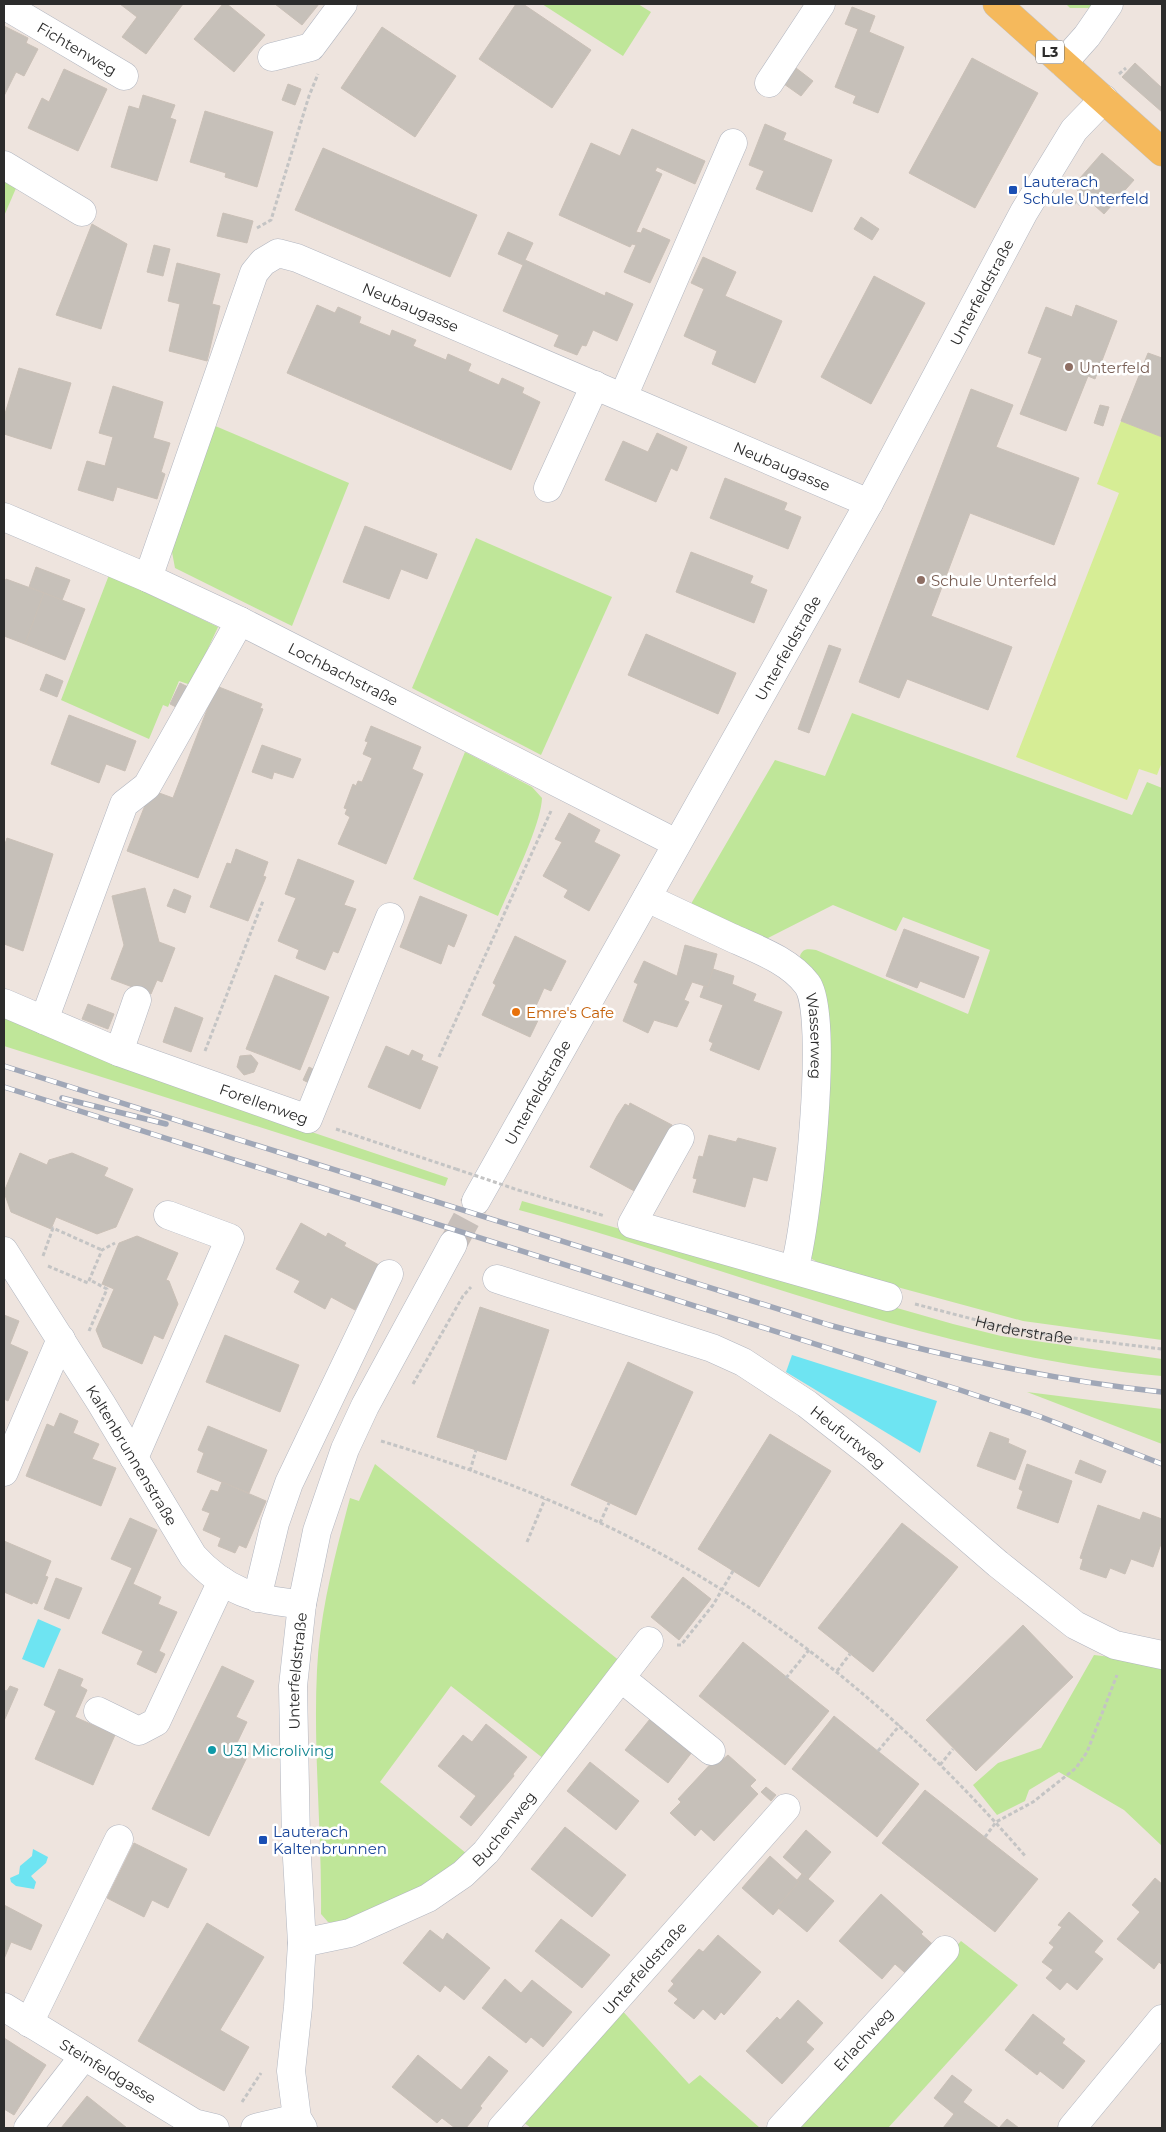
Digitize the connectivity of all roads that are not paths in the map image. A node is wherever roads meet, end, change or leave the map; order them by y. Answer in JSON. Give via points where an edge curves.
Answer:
{"nodes":[{"id":1,"x":343,"y":4,"type":"edge"},
{"id":2,"x":820,"y":4,"type":"edge"},
{"id":3,"x":997,"y":4,"type":"edge"},
{"id":4,"x":1109,"y":4,"type":"edge"},
{"id":5,"x":4,"y":5,"type":"edge"},
{"id":6,"x":272,"y":57,"type":"dead end"},
{"id":7,"x":1063,"y":63,"type":"junction"},
{"id":8,"x":124,"y":76,"type":"dead end"},
{"id":9,"x":770,"y":83,"type":"dead end"},
{"id":10,"x":1104,"y":99,"type":"junction"},
{"id":11,"x":733,"y":143,"type":"dead end"},
{"id":12,"x":1162,"y":152,"type":"edge"},
{"id":13,"x":4,"y":165,"type":"edge"},
{"id":14,"x":82,"y":212,"type":"dead end"},
{"id":15,"x":595,"y":385,"type":"junction"},
{"id":16,"x":623,"y":397,"type":"junction"},
{"id":17,"x":548,"y":488,"type":"dead end"},
{"id":18,"x":869,"y":503,"type":"junction"},
{"id":19,"x":4,"y":517,"type":"edge"},
{"id":20,"x":148,"y":578,"type":"junction"},
{"id":21,"x":240,"y":621,"type":"junction"},
{"id":22,"x":676,"y":844,"type":"junction"},
{"id":23,"x":647,"y":898,"type":"junction"},
{"id":24,"x":390,"y":917,"type":"dead end"},
{"id":25,"x":137,"y":1000,"type":"dead end"},
{"id":26,"x":4,"y":1003,"type":"edge"},
{"id":27,"x":44,"y":1020,"type":"junction"},
{"id":28,"x":118,"y":1052,"type":"junction"},
{"id":29,"x":680,"y":1138,"type":"dead end"},
{"id":30,"x":476,"y":1201,"type":"tunnel mouth"},
{"id":31,"x":168,"y":1215,"type":"dead end"},
{"id":32,"x":453,"y":1244,"type":"tunnel mouth"},
{"id":33,"x":4,"y":1250,"type":"edge"},
{"id":34,"x":794,"y":1270,"type":"junction"},
{"id":35,"x":389,"y":1274,"type":"dead end"},
{"id":36,"x":497,"y":1279,"type":"road end"},
{"id":37,"x":888,"y":1296,"type":"road end"},
{"id":38,"x":66,"y":1347,"type":"junction"},
{"id":39,"x":134,"y":1458,"type":"junction"},
{"id":40,"x":4,"y":1472,"type":"edge"},
{"id":41,"x":222,"y":1581,"type":"junction"},
{"id":42,"x":257,"y":1598,"type":"junction"},
{"id":43,"x":302,"y":1604,"type":"junction"},
{"id":44,"x":649,"y":1641,"type":"road end"},
{"id":45,"x":1162,"y":1655,"type":"edge"},
{"id":46,"x":621,"y":1678,"type":"junction"},
{"id":47,"x":98,"y":1712,"type":"dead end"},
{"id":48,"x":711,"y":1751,"type":"dead end"},
{"id":49,"x":786,"y":1808,"type":"dead end"},
{"id":50,"x":119,"y":1839,"type":"dead end"},
{"id":51,"x":302,"y":1944,"type":"junction"},
{"id":52,"x":945,"y":1950,"type":"dead end"},
{"id":53,"x":4,"y":2007,"type":"edge"},
{"id":54,"x":1162,"y":2019,"type":"edge"},
{"id":55,"x":29,"y":2023,"type":"junction"},
{"id":56,"x":84,"y":2056,"type":"junction"},
{"id":57,"x":300,"y":2123,"type":"edge"},
{"id":58,"x":1083,"y":2125,"type":"edge"},
{"id":59,"x":200,"y":2126,"type":"edge"},
{"id":60,"x":28,"y":2128,"type":"edge"},
{"id":61,"x":255,"y":2128,"type":"edge"},
{"id":62,"x":502,"y":2128,"type":"edge"},
{"id":63,"x":781,"y":2128,"type":"edge"}],
"edges":[{"from":1,"to":6,"type":"street","via":[[310,46]]},
{"from":2,"to":9,"type":"street"},
{"from":3,"to":7,"type":"main road","number":"L3"},
{"from":4,"to":7,"type":"street"},
{"from":5,"to":8,"type":"street","name":"Fichtenweg"},
{"from":7,"to":10,"type":"main road","number":"L3"},
{"from":10,"to":12,"type":"main road","number":"L3"},
{"from":10,"to":18,"type":"street","name":"Unterfeldstraße","via":[[1074,130],[1024,212]]},
{"from":11,"to":16,"type":"street"},
{"from":13,"to":14,"type":"street"},
{"from":15,"to":16,"type":"street","name":"Neubaugasse"},
{"from":15,"to":17,"type":"street"},
{"from":15,"to":20,"type":"street","name":"Neubaugasse","via":[[297,258],[278,253],[263,262],[254,273]]},
{"from":16,"to":18,"type":"street","name":"Neubaugasse"},
{"from":18,"to":22,"type":"street","name":"Unterfeldstraße"},
{"from":19,"to":20,"type":"street","name":"Lochbachstraße"},
{"from":20,"to":21,"type":"street","name":"Lochbachstraße"},
{"from":21,"to":22,"type":"street","name":"Lochbachstraße"},
{"from":21,"to":27,"type":"street","via":[[147,786],[124,804]]},
{"from":22,"to":23,"type":"street","name":"Unterfeldstraße"},
{"from":23,"to":30,"type":"street","name":"Unterfeldstraße"},
{"from":23,"to":34,"type":"street","name":"Wasserweg","via":[[768,955],[792,968],[809,985],[818,1044],[811,1162],[801,1244]]},
{"from":24,"to":28,"type":"street","name":"Forellenweg","via":[[308,1119]]},
{"from":25,"to":28,"type":"street"},
{"from":26,"to":27,"type":"street","name":"Forellenweg"},
{"from":27,"to":28,"type":"street","name":"Forellenweg"},
{"from":29,"to":34,"type":"street","via":[[632,1224]]},
{"from":31,"to":39,"type":"street","via":[[230,1238]]},
{"from":32,"to":43,"type":"street","name":"Unterfeldstraße","via":[[345,1449],[317,1531]]},
{"from":33,"to":38,"type":"street","name":"Kaltenbrunnenstraße"},
{"from":34,"to":37,"type":"street"},
{"from":35,"to":42,"type":"street","via":[[291,1476],[275,1523]]},
{"from":36,"to":45,"type":"street","name":"Heufurtweg","via":[[712,1348],[743,1362],[800,1399],[872,1456],[1075,1626],[1115,1645]]},
{"from":38,"to":39,"type":"street","name":"Kaltenbrunnenstraße"},
{"from":38,"to":40,"type":"street"},
{"from":39,"to":41,"type":"street","name":"Kaltenbrunnenstraße","via":[[193,1556]]},
{"from":41,"to":42,"type":"street","name":"Kaltenbrunnenstraße","via":[[243,1594]]},
{"from":41,"to":47,"type":"street","via":[[156,1722],[139,1731]]},
{"from":42,"to":43,"type":"street","name":"Kaltenbrunnenstraße"},
{"from":43,"to":51,"type":"street","name":"Unterfeldstraße","via":[[292,1722]]},
{"from":44,"to":46,"type":"street","name":"Buchenweg"},
{"from":46,"to":48,"type":"street"},
{"from":46,"to":51,"type":"street","name":"Buchenweg","via":[[492,1844],[463,1874],[428,1898],[350,1933]]},
{"from":49,"to":62,"type":"street","name":"Unterfeldstraße"},
{"from":50,"to":55,"type":"street"},
{"from":51,"to":57,"type":"street","name":"Unterfeldstraße","via":[[291,2071]]},
{"from":52,"to":63,"type":"street","name":"Erlachweg"},
{"from":53,"to":55,"type":"street","name":"Steinfeldgasse"},
{"from":54,"to":58,"type":"street"},
{"from":55,"to":56,"type":"street","name":"Steinfeldgasse"},
{"from":56,"to":59,"type":"street","name":"Steinfeldgasse"},
{"from":56,"to":60,"type":"street"},
{"from":57,"to":61,"type":"street"}]}
